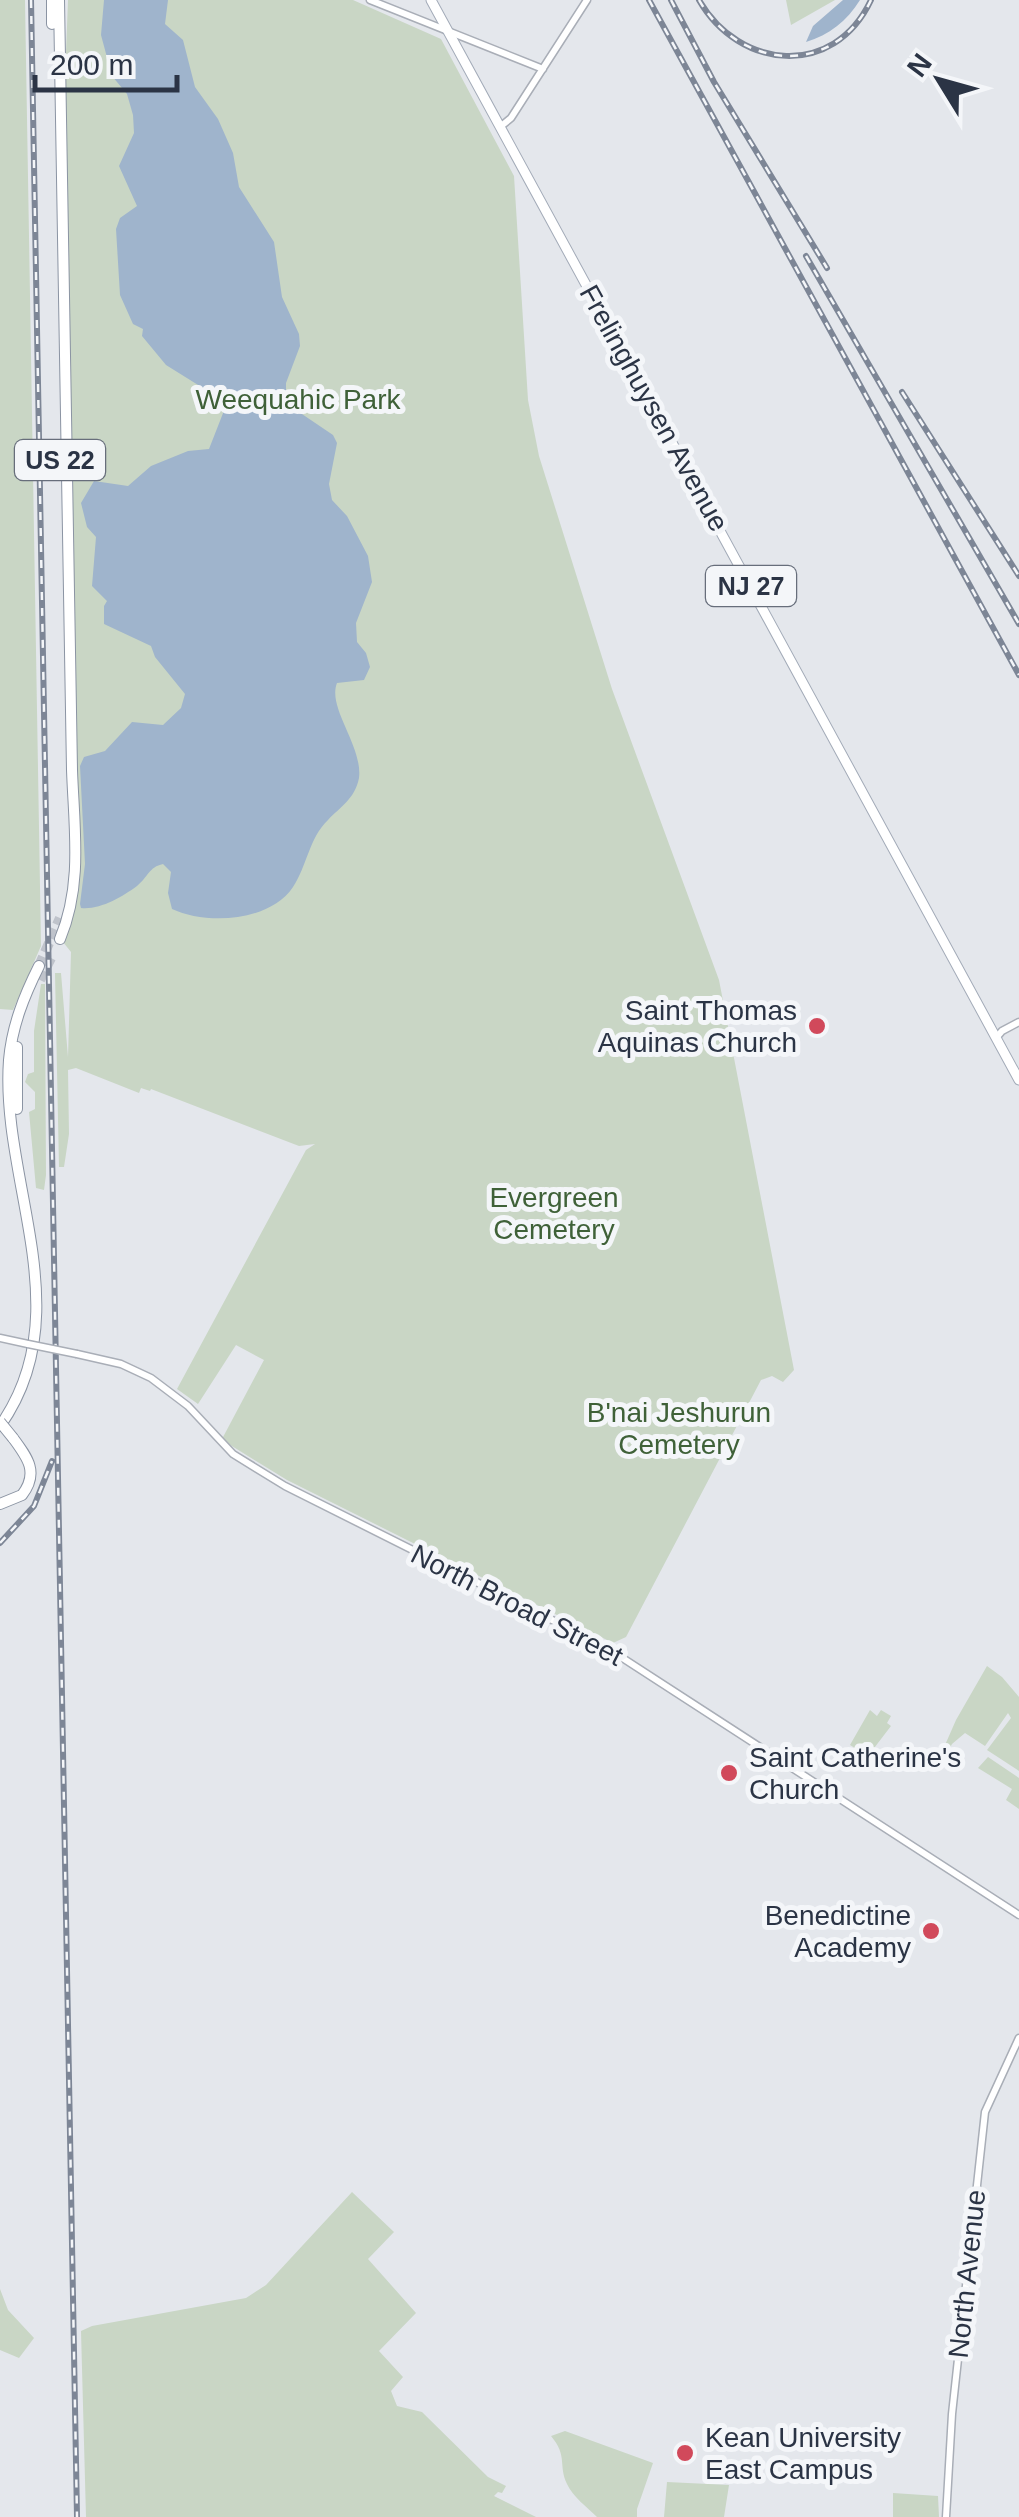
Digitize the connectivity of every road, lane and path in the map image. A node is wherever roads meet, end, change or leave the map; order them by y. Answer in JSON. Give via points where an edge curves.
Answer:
{"nodes":[{"id":1,"x":59,"y":0,"type":"edge"},
{"id":2,"x":370,"y":0,"type":"edge"},
{"id":3,"x":587,"y":0,"type":"edge"},
{"id":4,"x":432,"y":2,"type":"edge"},
{"id":5,"x":418,"y":19,"type":"junction"},
{"id":6,"x":448,"y":31,"type":"junction"},
{"id":7,"x":543,"y":69,"type":"junction"},
{"id":8,"x":500,"y":127,"type":"junction"},
{"id":9,"x":60,"y":918,"type":"tunnel mouth"},
{"id":10,"x":60,"y":939,"type":"dead end"},
{"id":11,"x":39,"y":966,"type":"tunnel mouth"},
{"id":12,"x":40,"y":980,"type":"tunnel mouth"},
{"id":13,"x":1019,"y":1022,"type":"edge"},
{"id":14,"x":996,"y":1039,"type":"junction"},
{"id":15,"x":1019,"y":1080,"type":"edge"},
{"id":16,"x":0,"y":1338,"type":"edge"},
{"id":17,"x":0,"y":1424,"type":"edge"},
{"id":18,"x":6,"y":1437,"type":"edge"},
{"id":19,"x":0,"y":1504,"type":"edge"},
{"id":20,"x":1019,"y":1914,"type":"edge"},
{"id":21,"x":1019,"y":2038,"type":"edge"},
{"id":22,"x":946,"y":2517,"type":"edge"}],
"edges":[{"from":1,"to":9,"type":"highway","number":"US 22","via":[[70,857]]},
{"from":1,"to":10,"type":"highway","number":"US 22","via":[[76,848],[72,900]]},
{"from":2,"to":5,"type":"main road"},
{"from":3,"to":7,"type":"main road"},
{"from":4,"to":5,"type":"main road"},
{"from":4,"to":6,"type":"main road","name":"Frelinghuysen Avenue","number":"NJ 27"},
{"from":5,"to":6,"type":"main road"},
{"from":6,"to":7,"type":"main road"},
{"from":6,"to":8,"type":"main road","name":"Frelinghuysen Avenue","number":"NJ 27"},
{"from":7,"to":8,"type":"main road"},
{"from":8,"to":14,"type":"main road","name":"Frelinghuysen Avenue","number":"NJ 27"},
{"from":11,"to":17,"type":"highway","via":[[15,1023],[8,1076],[34,1268],[35,1331],[26,1376]]},
{"from":12,"to":18,"type":"highway","via":[[20,1030],[15,1082],[38,1246],[41,1333],[28,1390]]},
{"from":13,"to":14,"type":"main road"},
{"from":14,"to":15,"type":"main road","name":"Frelinghuysen Avenue","number":"NJ 27"},
{"from":16,"to":20,"type":"main road","name":"North Broad Street","bridge":true,"via":[[147,1376],[188,1406],[232,1454],[621,1656]]},
{"from":17,"to":18,"type":"highway","bridge":true},
{"from":18,"to":19,"type":"highway","via":[[29,1460],[31,1478],[22,1495]]},
{"from":21,"to":22,"type":"main road","name":"North Avenue","via":[[985,2112]]}]}
